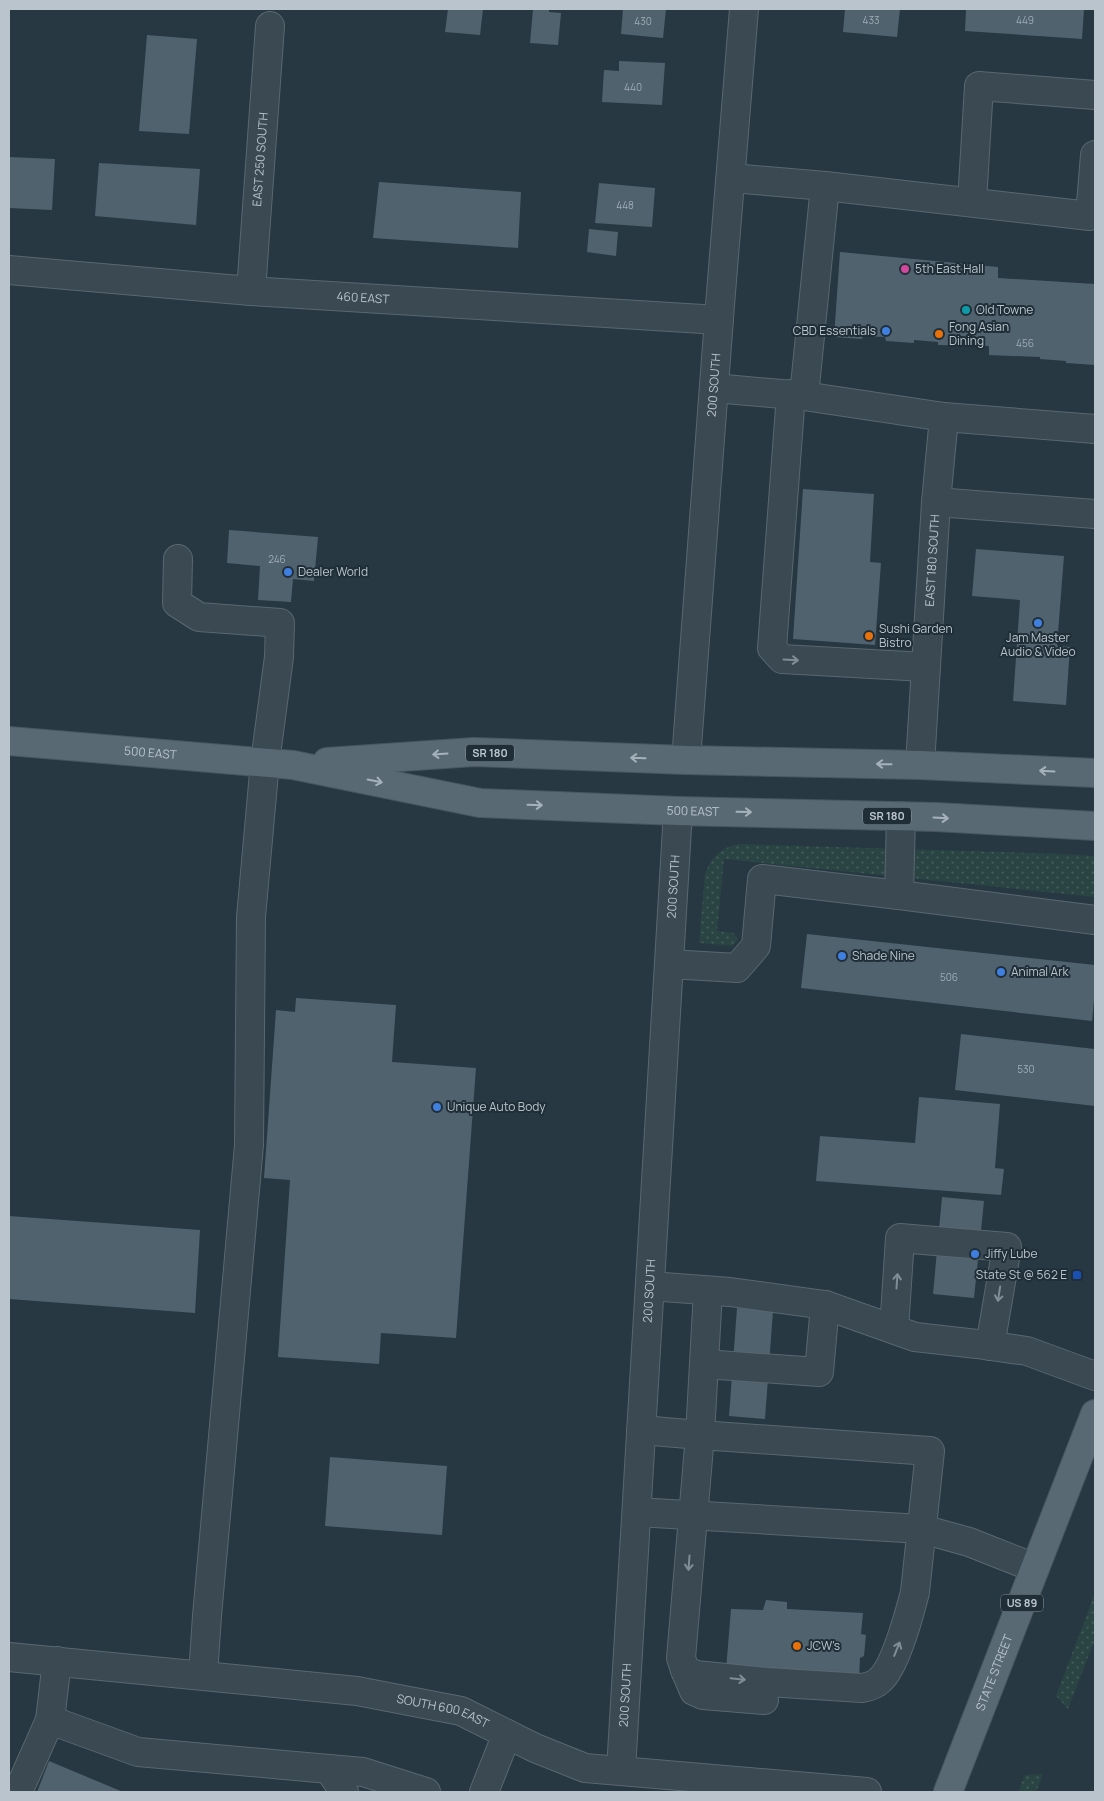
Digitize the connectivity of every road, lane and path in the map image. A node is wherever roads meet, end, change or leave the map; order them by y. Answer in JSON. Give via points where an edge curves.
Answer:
{"nodes":[{"id":1,"x":744,"y":9,"type":"edge"},
{"id":2,"x":270,"y":26,"type":"dead end"},
{"id":3,"x":1095,"y":95,"type":"edge"},
{"id":4,"x":1095,"y":155,"type":"edge"},
{"id":5,"x":730,"y":178,"type":"junction"},
{"id":6,"x":825,"y":186,"type":"junction"},
{"id":7,"x":972,"y":202,"type":"junction"},
{"id":8,"x":9,"y":270,"type":"edge"},
{"id":9,"x":251,"y":291,"type":"junction"},
{"id":10,"x":719,"y":320,"type":"junction"},
{"id":11,"x":714,"y":388,"type":"junction"},
{"id":12,"x":798,"y":395,"type":"junction"},
{"id":13,"x":944,"y":417,"type":"junction"},
{"id":14,"x":1095,"y":429,"type":"edge"},
{"id":15,"x":936,"y":502,"type":"junction"},
{"id":16,"x":1095,"y":514,"type":"edge"},
{"id":17,"x":178,"y":559,"type":"dead end"},
{"id":18,"x":925,"y":667,"type":"junction"},
{"id":19,"x":9,"y":741,"type":"edge"},
{"id":20,"x":686,"y":760,"type":"junction"},
{"id":21,"x":265,"y":762,"type":"junction"},
{"id":22,"x":293,"y":765,"type":"junction"},
{"id":23,"x":920,"y":765,"type":"junction"},
{"id":24,"x":1095,"y":773,"type":"edge"},
{"id":25,"x":678,"y":811,"type":"junction"},
{"id":26,"x":902,"y":816,"type":"junction"},
{"id":27,"x":1095,"y":826,"type":"edge"},
{"id":28,"x":899,"y":895,"type":"junction"},
{"id":29,"x":1095,"y":920,"type":"edge"},
{"id":30,"x":669,"y":964,"type":"junction"},
{"id":31,"x":650,"y":1286,"type":"junction"},
{"id":32,"x":708,"y":1291,"type":"junction"},
{"id":33,"x":825,"y":1305,"type":"junction"},
{"id":34,"x":894,"y":1329,"type":"junction"},
{"id":35,"x":990,"y":1346,"type":"junction"},
{"id":36,"x":704,"y":1364,"type":"junction"},
{"id":37,"x":1095,"y":1376,"type":"edge"},
{"id":38,"x":1095,"y":1414,"type":"edge"},
{"id":39,"x":642,"y":1430,"type":"junction"},
{"id":40,"x":700,"y":1435,"type":"junction"},
{"id":41,"x":637,"y":1512,"type":"junction"},
{"id":42,"x":693,"y":1515,"type":"junction"},
{"id":43,"x":922,"y":1529,"type":"junction"},
{"id":44,"x":1035,"y":1568,"type":"junction"},
{"id":45,"x":9,"y":1657,"type":"edge"},
{"id":46,"x":57,"y":1661,"type":"junction"},
{"id":47,"x":203,"y":1676,"type":"junction"},
{"id":48,"x":50,"y":1720,"type":"junction"},
{"id":49,"x":507,"y":1734,"type":"junction"},
{"id":50,"x":329,"y":1769,"type":"junction"},
{"id":51,"x":621,"y":1770,"type":"junction"},
{"id":52,"x":678,"y":1784,"type":"edge"},
{"id":53,"x":18,"y":1792,"type":"edge"},
{"id":54,"x":344,"y":1792,"type":"edge"},
{"id":55,"x":426,"y":1792,"type":"edge"},
{"id":56,"x":484,"y":1792,"type":"edge"},
{"id":57,"x":867,"y":1792,"type":"edge"},
{"id":58,"x":948,"y":1792,"type":"edge"}],
"edges":[{"from":1,"to":5,"type":"street","name":"200 SOUTH"},
{"from":2,"to":9,"type":"street","name":"EAST 250 SOUTH"},
{"from":3,"to":7,"type":"street","via":[[979,86]]},
{"from":4,"to":7,"type":"street","via":[[1090,216]]},
{"from":5,"to":6,"type":"street"},
{"from":5,"to":10,"type":"street","name":"200 SOUTH"},
{"from":6,"to":7,"type":"street"},
{"from":6,"to":12,"type":"street"},
{"from":8,"to":9,"type":"street","name":"460 EAST"},
{"from":9,"to":10,"type":"street","name":"460 EAST"},
{"from":10,"to":11,"type":"street","name":"200 SOUTH"},
{"from":11,"to":12,"type":"street"},
{"from":11,"to":20,"type":"street","name":"200 SOUTH"},
{"from":12,"to":13,"type":"street"},
{"from":12,"to":18,"type":"street","one_way":true,"via":[[772,648],[782,659]]},
{"from":13,"to":14,"type":"street"},
{"from":13,"to":15,"type":"street","name":"EAST 180 SOUTH"},
{"from":15,"to":16,"type":"street"},
{"from":15,"to":18,"type":"street","name":"EAST 180 SOUTH"},
{"from":17,"to":21,"type":"street","via":[[177,604],[199,617],[280,623]]},
{"from":18,"to":23,"type":"street","name":"EAST 180 SOUTH"},
{"from":19,"to":21,"type":"main road","name":"500 EAST","number":"SR 180"},
{"from":20,"to":22,"type":"main road","name":"500 EAST","number":"SR 180","one_way":true,"via":[[474,752]]},
{"from":23,"to":20,"type":"main road","name":"500 EAST","number":"SR 180","one_way":true},
{"from":21,"to":22,"type":"main road","name":"500 EAST","number":"SR 180"},
{"from":21,"to":47,"type":"street","via":[[251,917],[249,1145]]},
{"from":22,"to":25,"type":"main road","name":"500 EAST","number":"SR 180","one_way":true,"via":[[480,802]]},
{"from":24,"to":23,"type":"main road","name":"500 EAST","number":"SR 180","one_way":true},
{"from":25,"to":26,"type":"main road","name":"500 EAST","number":"SR 180","one_way":true},
{"from":25,"to":30,"type":"street","name":"200 SOUTH"},
{"from":26,"to":27,"type":"main road","name":"500 EAST","number":"SR 180","one_way":true},
{"from":26,"to":28,"type":"street"},
{"from":28,"to":29,"type":"street"},
{"from":28,"to":30,"type":"street","via":[[762,879],[756,946],[737,968]]},
{"from":30,"to":31,"type":"street","name":"200 SOUTH"},
{"from":31,"to":32,"type":"street"},
{"from":31,"to":39,"type":"street","name":"200 SOUTH"},
{"from":32,"to":33,"type":"street"},
{"from":32,"to":36,"type":"street"},
{"from":33,"to":34,"type":"street"},
{"from":33,"to":36,"type":"street","via":[[819,1372]]},
{"from":34,"to":35,"type":"street","via":[[914,1337]]},
{"from":34,"to":35,"type":"street","one_way":true,"via":[[900,1238],[1007,1248]]},
{"from":35,"to":37,"type":"street","via":[[1027,1351]]},
{"from":36,"to":40,"type":"street"},
{"from":38,"to":44,"type":"main road","name":"STATE STREET","number":"US 89"},
{"from":39,"to":40,"type":"street"},
{"from":39,"to":41,"type":"street","name":"200 SOUTH"},
{"from":40,"to":42,"type":"street"},
{"from":40,"to":43,"type":"street","via":[[930,1451]]},
{"from":41,"to":42,"type":"street"},
{"from":41,"to":51,"type":"street","name":"200 SOUTH"},
{"from":42,"to":43,"type":"street"},
{"from":42,"to":43,"type":"street","one_way":true,"via":[[681,1658],[685,1670],[714,1677],[862,1688],[881,1680],[896,1652],[915,1592]]},
{"from":43,"to":44,"type":"street","via":[[969,1542]]},
{"from":44,"to":58,"type":"main road","name":"STATE STREET","number":"US 89"},
{"from":45,"to":46,"type":"street","name":"SOUTH 600 EAST"},
{"from":46,"to":47,"type":"street","name":"SOUTH 600 EAST"},
{"from":46,"to":48,"type":"street"},
{"from":47,"to":49,"type":"street","name":"SOUTH 600 EAST","via":[[357,1691],[461,1712]]},
{"from":48,"to":50,"type":"street","via":[[138,1752]]},
{"from":48,"to":53,"type":"street"},
{"from":49,"to":51,"type":"street","name":"SOUTH 600 EAST","via":[[585,1768]]},
{"from":49,"to":56,"type":"street"},
{"from":50,"to":54,"type":"street"},
{"from":50,"to":55,"type":"street","via":[[363,1772]]},
{"from":51,"to":52,"type":"street","name":"SOUTH 600 EAST"},
{"from":52,"to":57,"type":"street","name":"SOUTH 600 EAST"}]}
